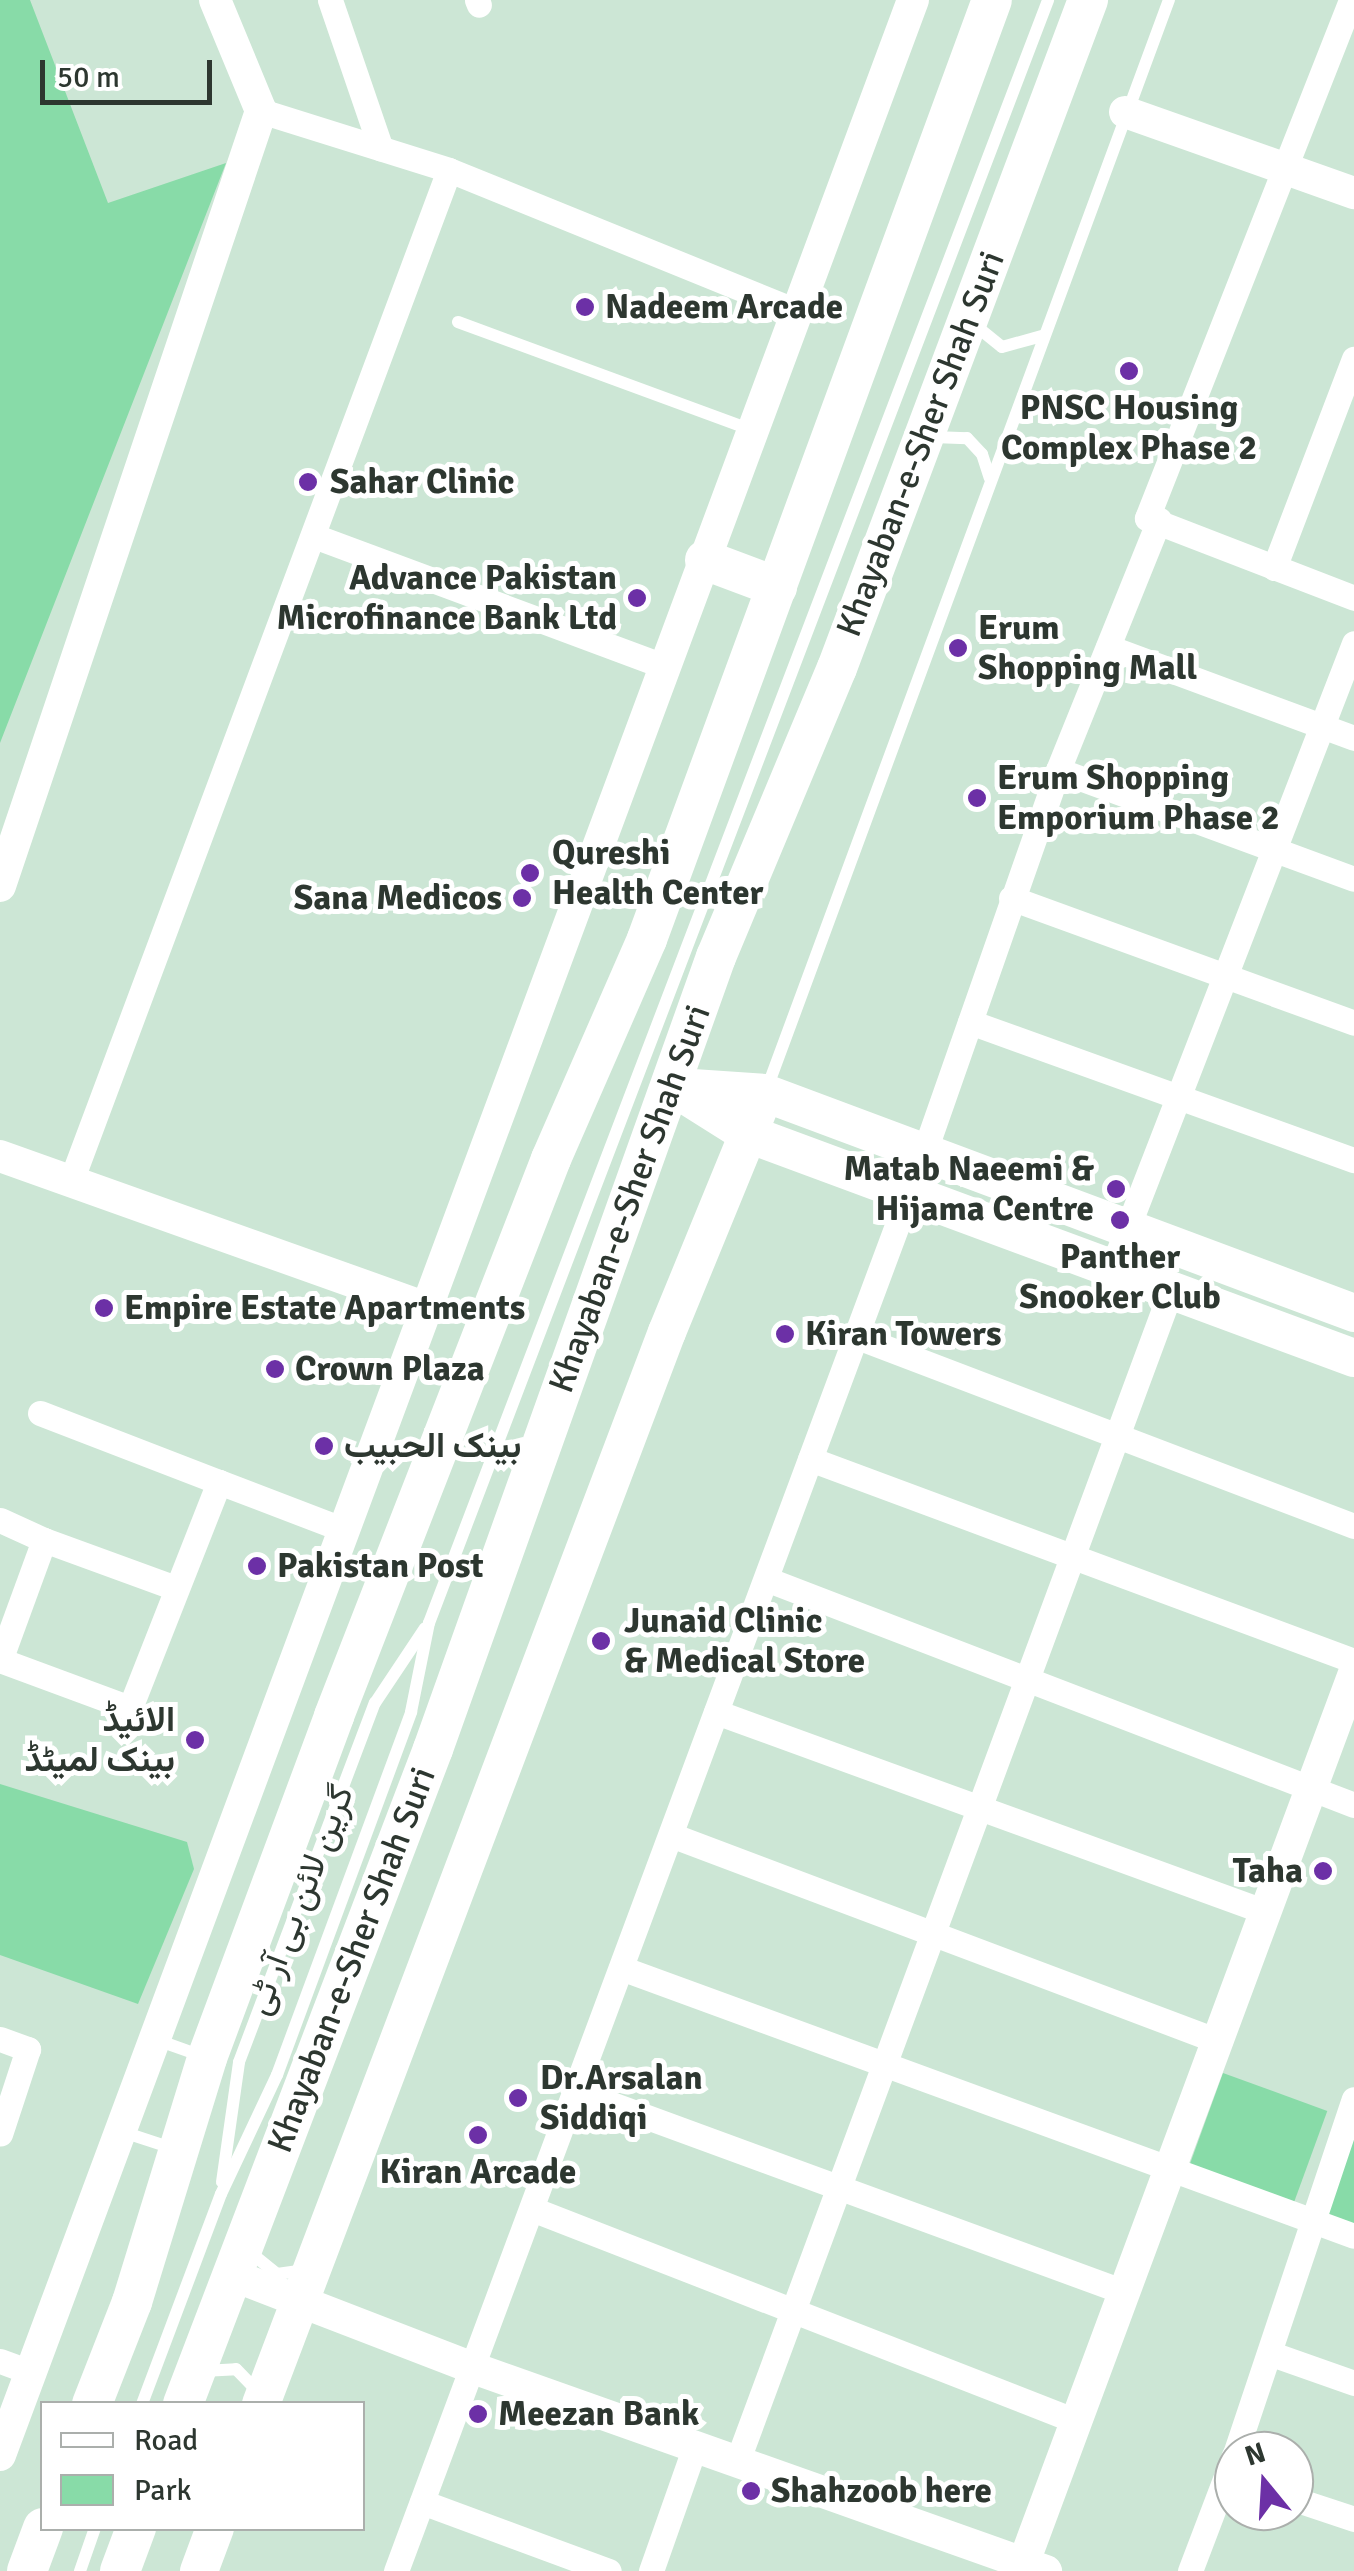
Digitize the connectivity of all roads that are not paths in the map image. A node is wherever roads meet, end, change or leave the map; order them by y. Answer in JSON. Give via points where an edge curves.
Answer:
{"nodes":[{"id":1,"x":215,"y":0,"type":"edge"},
{"id":2,"x":330,"y":0,"type":"edge"},
{"id":3,"x":913,"y":0,"type":"edge"},
{"id":4,"x":992,"y":0,"type":"edge"},
{"id":5,"x":1021,"y":0,"type":"edge"},
{"id":6,"x":1048,"y":0,"type":"edge"},
{"id":7,"x":1088,"y":0,"type":"edge"},
{"id":8,"x":1169,"y":0,"type":"edge"},
{"id":9,"x":1351,"y":0,"type":"edge"},
{"id":10,"x":261,"y":111,"type":"junction"},
{"id":11,"x":1126,"y":112,"type":"junction"},
{"id":12,"x":953,"y":117,"type":"junction"},
{"id":13,"x":381,"y":149,"type":"junction"},
{"id":14,"x":1285,"y":168,"type":"junction"},
{"id":15,"x":449,"y":170,"type":"junction"},
{"id":16,"x":1354,"y":193,"type":"edge"},
{"id":17,"x":971,"y":310,"type":"junction"},
{"id":18,"x":796,"y":311,"type":"junction"},
{"id":19,"x":458,"y":322,"type":"dead end"},
{"id":20,"x":1042,"y":336,"type":"junction"},
{"id":21,"x":1354,"y":359,"type":"edge"},
{"id":22,"x":752,"y":431,"type":"junction"},
{"id":23,"x":917,"y":453,"type":"junction"},
{"id":24,"x":990,"y":478,"type":"junction"},
{"id":25,"x":1159,"y":520,"type":"junction"},
{"id":26,"x":314,"y":536,"type":"junction"},
{"id":27,"x":705,"y":560,"type":"junction"},
{"id":28,"x":1274,"y":568,"type":"junction"},
{"id":29,"x":777,"y":587,"type":"junction"},
{"id":30,"x":1354,"y":598,"type":"edge"},
{"id":31,"x":1354,"y":644,"type":"edge"},
{"id":32,"x":1108,"y":647,"type":"junction"},
{"id":33,"x":664,"y":666,"type":"junction"},
{"id":34,"x":1322,"y":726,"type":"junction"},
{"id":35,"x":1354,"y":738,"type":"edge"},
{"id":36,"x":1058,"y":770,"type":"junction"},
{"id":37,"x":1275,"y":851,"type":"junction"},
{"id":38,"x":1354,"y":879,"type":"edge"},
{"id":39,"x":0,"y":886,"type":"edge"},
{"id":40,"x":1011,"y":898,"type":"junction"},
{"id":41,"x":1226,"y":976,"type":"junction"},
{"id":42,"x":970,"y":1022,"type":"junction"},
{"id":43,"x":1354,"y":1023,"type":"edge"},
{"id":44,"x":670,"y":1086,"type":"junction"},
{"id":45,"x":766,"y":1094,"type":"junction"},
{"id":46,"x":1181,"y":1100,"type":"junction"},
{"id":47,"x":746,"y":1132,"type":"junction"},
{"id":48,"x":924,"y":1154,"type":"junction"},
{"id":49,"x":0,"y":1156,"type":"edge"},
{"id":50,"x":1354,"y":1160,"type":"edge"},
{"id":51,"x":71,"y":1181,"type":"junction"},
{"id":52,"x":909,"y":1193,"type":"junction"},
{"id":53,"x":1127,"y":1228,"type":"junction"},
{"id":54,"x":1112,"y":1268,"type":"junction"},
{"id":55,"x":1171,"y":1290,"type":"junction"},
{"id":56,"x":424,"y":1307,"type":"junction"},
{"id":57,"x":1354,"y":1313,"type":"edge"},
{"id":58,"x":855,"y":1336,"type":"junction"},
{"id":59,"x":1354,"y":1358,"type":"edge"},
{"id":60,"x":40,"y":1412,"type":"dead end"},
{"id":61,"x":1120,"y":1434,"type":"junction"},
{"id":62,"x":810,"y":1460,"type":"junction"},
{"id":63,"x":219,"y":1482,"type":"junction"},
{"id":64,"x":0,"y":1520,"type":"edge"},
{"id":65,"x":1354,"y":1526,"type":"edge"},
{"id":66,"x":342,"y":1529,"type":"junction"},
{"id":67,"x":44,"y":1540,"type":"junction"},
{"id":68,"x":1075,"y":1558,"type":"junction"},
{"id":69,"x":766,"y":1579,"type":"junction"},
{"id":70,"x":176,"y":1588,"type":"junction"},
{"id":71,"x":428,"y":1623,"type":"junction"},
{"id":72,"x":1354,"y":1661,"type":"edge"},
{"id":73,"x":1354,"y":1673,"type":"edge"},
{"id":74,"x":1028,"y":1683,"type":"junction"},
{"id":75,"x":716,"y":1712,"type":"junction"},
{"id":76,"x":1312,"y":1789,"type":"junction"},
{"id":77,"x":1354,"y":1806,"type":"edge"},
{"id":78,"x":980,"y":1807,"type":"junction"},
{"id":79,"x":670,"y":1835,"type":"junction"},
{"id":80,"x":1266,"y":1912,"type":"junction"},
{"id":81,"x":933,"y":1934,"type":"junction"},
{"id":82,"x":621,"y":1968,"type":"junction"},
{"id":83,"x":0,"y":2040,"type":"edge"},
{"id":84,"x":157,"y":2040,"type":"junction"},
{"id":85,"x":1218,"y":2040,"type":"junction"},
{"id":86,"x":207,"y":2058,"type":"junction"},
{"id":87,"x":884,"y":2064,"type":"junction"},
{"id":88,"x":576,"y":2091,"type":"junction"},
{"id":89,"x":1354,"y":2099,"type":"edge"},
{"id":90,"x":2,"y":2122,"type":"edge"},
{"id":91,"x":122,"y":2132,"type":"junction"},
{"id":92,"x":178,"y":2150,"type":"junction"},
{"id":93,"x":1170,"y":2169,"type":"junction"},
{"id":94,"x":839,"y":2188,"type":"junction"},
{"id":95,"x":221,"y":2194,"type":"junction"},
{"id":96,"x":532,"y":2209,"type":"junction"},
{"id":97,"x":1314,"y":2221,"type":"junction"},
{"id":98,"x":246,"y":2236,"type":"junction"},
{"id":99,"x":1354,"y":2236,"type":"edge"},
{"id":100,"x":314,"y":2264,"type":"junction"},
{"id":101,"x":232,"y":2275,"type":"junction"},
{"id":102,"x":1124,"y":2292,"type":"junction"},
{"id":103,"x":300,"y":2302,"type":"junction"},
{"id":104,"x":794,"y":2311,"type":"junction"},
{"id":105,"x":1272,"y":2354,"type":"junction"},
{"id":106,"x":15,"y":2366,"type":"edge"},
{"id":107,"x":473,"y":2368,"type":"junction"},
{"id":108,"x":1354,"y":2383,"type":"edge"},
{"id":109,"x":187,"y":2392,"type":"edge"},
{"id":110,"x":93,"y":2401,"type":"edge"},
{"id":111,"x":143,"y":2401,"type":"edge"},
{"id":112,"x":259,"y":2401,"type":"edge"},
{"id":113,"x":261,"y":2401,"type":"edge"},
{"id":114,"x":1076,"y":2422,"type":"junction"},
{"id":115,"x":1244,"y":2431,"type":"edge"},
{"id":116,"x":696,"y":2446,"type":"junction"},
{"id":117,"x":0,"y":2454,"type":"edge"},
{"id":118,"x":738,"y":2462,"type":"junction"},
{"id":119,"x":422,"y":2502,"type":"junction"},
{"id":120,"x":1314,"y":2506,"type":"edge"},
{"id":121,"x":1214,"y":2510,"type":"edge"},
{"id":122,"x":1354,"y":2519,"type":"edge"},
{"id":123,"x":42,"y":2531,"type":"edge"},
{"id":124,"x":95,"y":2531,"type":"edge"},
{"id":125,"x":135,"y":2531,"type":"edge"},
{"id":126,"x":214,"y":2531,"type":"edge"},
{"id":127,"x":979,"y":2560,"type":"edge"},
{"id":128,"x":1035,"y":2567,"type":"edge"},
{"id":129,"x":26,"y":2571,"type":"edge"},
{"id":130,"x":80,"y":2571,"type":"edge"},
{"id":131,"x":120,"y":2571,"type":"edge"},
{"id":132,"x":200,"y":2571,"type":"edge"},
{"id":133,"x":396,"y":2571,"type":"edge"},
{"id":134,"x":608,"y":2571,"type":"edge"},
{"id":135,"x":651,"y":2571,"type":"edge"},
{"id":136,"x":1190,"y":2571,"type":"edge"}],
"edges":[{"from":1,"to":10,"type":"street"},
{"from":2,"to":13,"type":"street"},
{"from":3,"to":18,"type":"street"},
{"from":4,"to":12,"type":"main road"},
{"from":5,"to":12,"type":"main road"},
{"from":6,"to":71,"type":"lane","name":"گرین لائن بی آر ٹی"},
{"from":7,"to":17,"type":"main road","name":"Khayaban-e-Sher Shah Suri"},
{"from":8,"to":11,"type":"lane"},
{"from":9,"to":14,"type":"street"},
{"from":10,"to":13,"type":"street"},
{"from":10,"to":39,"type":"street"},
{"from":11,"to":14,"type":"street"},
{"from":11,"to":20,"type":"lane"},
{"from":12,"to":29,"type":"main road"},
{"from":13,"to":15,"type":"street"},
{"from":14,"to":16,"type":"street"},
{"from":14,"to":25,"type":"street","via":[[1148,518]]},
{"from":15,"to":18,"type":"street"},
{"from":15,"to":26,"type":"street"},
{"from":17,"to":20,"type":"lane","via":[[980,334],[1002,347]]},
{"from":17,"to":23,"type":"main road","name":"Khayaban-e-Sher Shah Suri"},
{"from":18,"to":22,"type":"street"},
{"from":19,"to":22,"type":"lane"},
{"from":20,"to":24,"type":"lane"},
{"from":21,"to":28,"type":"street"},
{"from":22,"to":27,"type":"street"},
{"from":23,"to":24,"type":"lane","via":[[934,437],[956,434],[976,445]]},
{"from":23,"to":44,"type":"main road","name":"Khayaban-e-Sher Shah Suri"},
{"from":24,"to":45,"type":"lane"},
{"from":25,"to":28,"type":"street"},
{"from":25,"to":32,"type":"street"},
{"from":26,"to":33,"type":"street"},
{"from":26,"to":51,"type":"street"},
{"from":27,"to":29,"type":"main road"},
{"from":27,"to":33,"type":"street"},
{"from":28,"to":30,"type":"street"},
{"from":29,"to":86,"type":"main road","via":[[647,939],[550,1158]]},
{"from":31,"to":34,"type":"street"},
{"from":32,"to":34,"type":"street"},
{"from":32,"to":36,"type":"street"},
{"from":33,"to":56,"type":"street"},
{"from":34,"to":35,"type":"street"},
{"from":34,"to":37,"type":"street"},
{"from":36,"to":37,"type":"street"},
{"from":36,"to":40,"type":"street"},
{"from":37,"to":38,"type":"street"},
{"from":37,"to":41,"type":"street"},
{"from":40,"to":41,"type":"street"},
{"from":40,"to":42,"type":"street"},
{"from":41,"to":43,"type":"street"},
{"from":41,"to":46,"type":"street"},
{"from":42,"to":46,"type":"street"},
{"from":42,"to":48,"type":"street"},
{"from":44,"to":45,"type":"main road"},
{"from":44,"to":47,"type":"main road"},
{"from":44,"to":98,"type":"main road","name":"Khayaban-e-Sher Shah Suri","via":[[432,1750]]},
{"from":45,"to":47,"type":"main road"},
{"from":45,"to":48,"type":"main road"},
{"from":46,"to":50,"type":"street"},
{"from":46,"to":53,"type":"street"},
{"from":47,"to":52,"type":"main road"},
{"from":47,"to":100,"type":"main road"},
{"from":48,"to":52,"type":"street"},
{"from":48,"to":53,"type":"main road"},
{"from":49,"to":51,"type":"street"},
{"from":51,"to":56,"type":"street"},
{"from":52,"to":54,"type":"main road"},
{"from":52,"to":58,"type":"street"},
{"from":53,"to":54,"type":"street"},
{"from":53,"to":57,"type":"main road"},
{"from":54,"to":55,"type":"main road"},
{"from":55,"to":59,"type":"main road"},
{"from":55,"to":61,"type":"street"},
{"from":56,"to":66,"type":"street"},
{"from":58,"to":61,"type":"street"},
{"from":58,"to":62,"type":"street"},
{"from":60,"to":63,"type":"street"},
{"from":61,"to":65,"type":"street"},
{"from":61,"to":68,"type":"street"},
{"from":62,"to":68,"type":"street"},
{"from":62,"to":69,"type":"street"},
{"from":63,"to":66,"type":"street"},
{"from":63,"to":70,"type":"street"},
{"from":64,"to":67,"type":"street"},
{"from":66,"to":84,"type":"street"},
{"from":67,"to":70,"type":"street"},
{"from":67,"to":70,"type":"street","via":[[0,1660],[130,1708]]},
{"from":68,"to":72,"type":"street"},
{"from":68,"to":74,"type":"street"},
{"from":69,"to":74,"type":"street"},
{"from":69,"to":75,"type":"street"},
{"from":71,"to":95,"type":"lane","name":"گرین لائن بی آر ٹی","via":[[412,1712],[277,2075]]},
{"from":71,"to":95,"type":"lane","name":"گرین لائن بی آر ٹی","via":[[376,1703],[239,2062]]},
{"from":73,"to":76,"type":"street"},
{"from":74,"to":76,"type":"street"},
{"from":74,"to":78,"type":"street"},
{"from":75,"to":78,"type":"street"},
{"from":75,"to":79,"type":"street"},
{"from":76,"to":77,"type":"street"},
{"from":76,"to":80,"type":"street"},
{"from":78,"to":80,"type":"street"},
{"from":78,"to":81,"type":"street"},
{"from":79,"to":81,"type":"street"},
{"from":79,"to":82,"type":"street"},
{"from":80,"to":85,"type":"street"},
{"from":81,"to":85,"type":"street"},
{"from":81,"to":87,"type":"street"},
{"from":82,"to":87,"type":"street"},
{"from":82,"to":88,"type":"street"},
{"from":83,"to":90,"type":"street","via":[[28,2049]]},
{"from":84,"to":86,"type":"lane"},
{"from":84,"to":91,"type":"street"},
{"from":85,"to":93,"type":"street"},
{"from":86,"to":92,"type":"main road"},
{"from":87,"to":93,"type":"street"},
{"from":87,"to":94,"type":"street"},
{"from":88,"to":94,"type":"street"},
{"from":88,"to":96,"type":"street"},
{"from":89,"to":97,"type":"street"},
{"from":91,"to":92,"type":"lane"},
{"from":91,"to":106,"type":"street"},
{"from":92,"to":110,"type":"main road","via":[[132,2302]]},
{"from":93,"to":97,"type":"street"},
{"from":93,"to":102,"type":"street"},
{"from":94,"to":102,"type":"street"},
{"from":94,"to":104,"type":"street"},
{"from":95,"to":111,"type":"lane","name":"گرین لائن بی آر ٹی"},
{"from":96,"to":104,"type":"street"},
{"from":96,"to":107,"type":"street"},
{"from":97,"to":99,"type":"street"},
{"from":97,"to":105,"type":"street"},
{"from":98,"to":100,"type":"lane","via":[[255,2260],[277,2274]]},
{"from":98,"to":101,"type":"main road","name":"Khayaban-e-Sher Shah Suri"},
{"from":100,"to":103,"type":"main road"},
{"from":101,"to":103,"type":"street"},
{"from":101,"to":109,"type":"main road","name":"Khayaban-e-Sher Shah Suri"},
{"from":102,"to":114,"type":"street"},
{"from":103,"to":107,"type":"street"},
{"from":103,"to":113,"type":"main road"},
{"from":104,"to":114,"type":"street"},
{"from":104,"to":118,"type":"street"},
{"from":105,"to":108,"type":"street"},
{"from":105,"to":115,"type":"street"},
{"from":106,"to":117,"type":"street"},
{"from":107,"to":116,"type":"street"},
{"from":107,"to":119,"type":"street"},
{"from":109,"to":112,"type":"lane","via":[[212,2367],[236,2370],[254,2385]]},
{"from":114,"to":128,"type":"street"},
{"from":116,"to":118,"type":"street"},
{"from":116,"to":135,"type":"street"},
{"from":118,"to":127,"type":"street"},
{"from":119,"to":133,"type":"street"},
{"from":119,"to":134,"type":"street"},
{"from":120,"to":122,"type":"street"},
{"from":121,"to":136,"type":"street"},
{"from":123,"to":129,"type":"main road"},
{"from":124,"to":130,"type":"lane"},
{"from":125,"to":131,"type":"main road"},
{"from":126,"to":132,"type":"main road"},
{"from":127,"to":128,"type":"street"}]}
